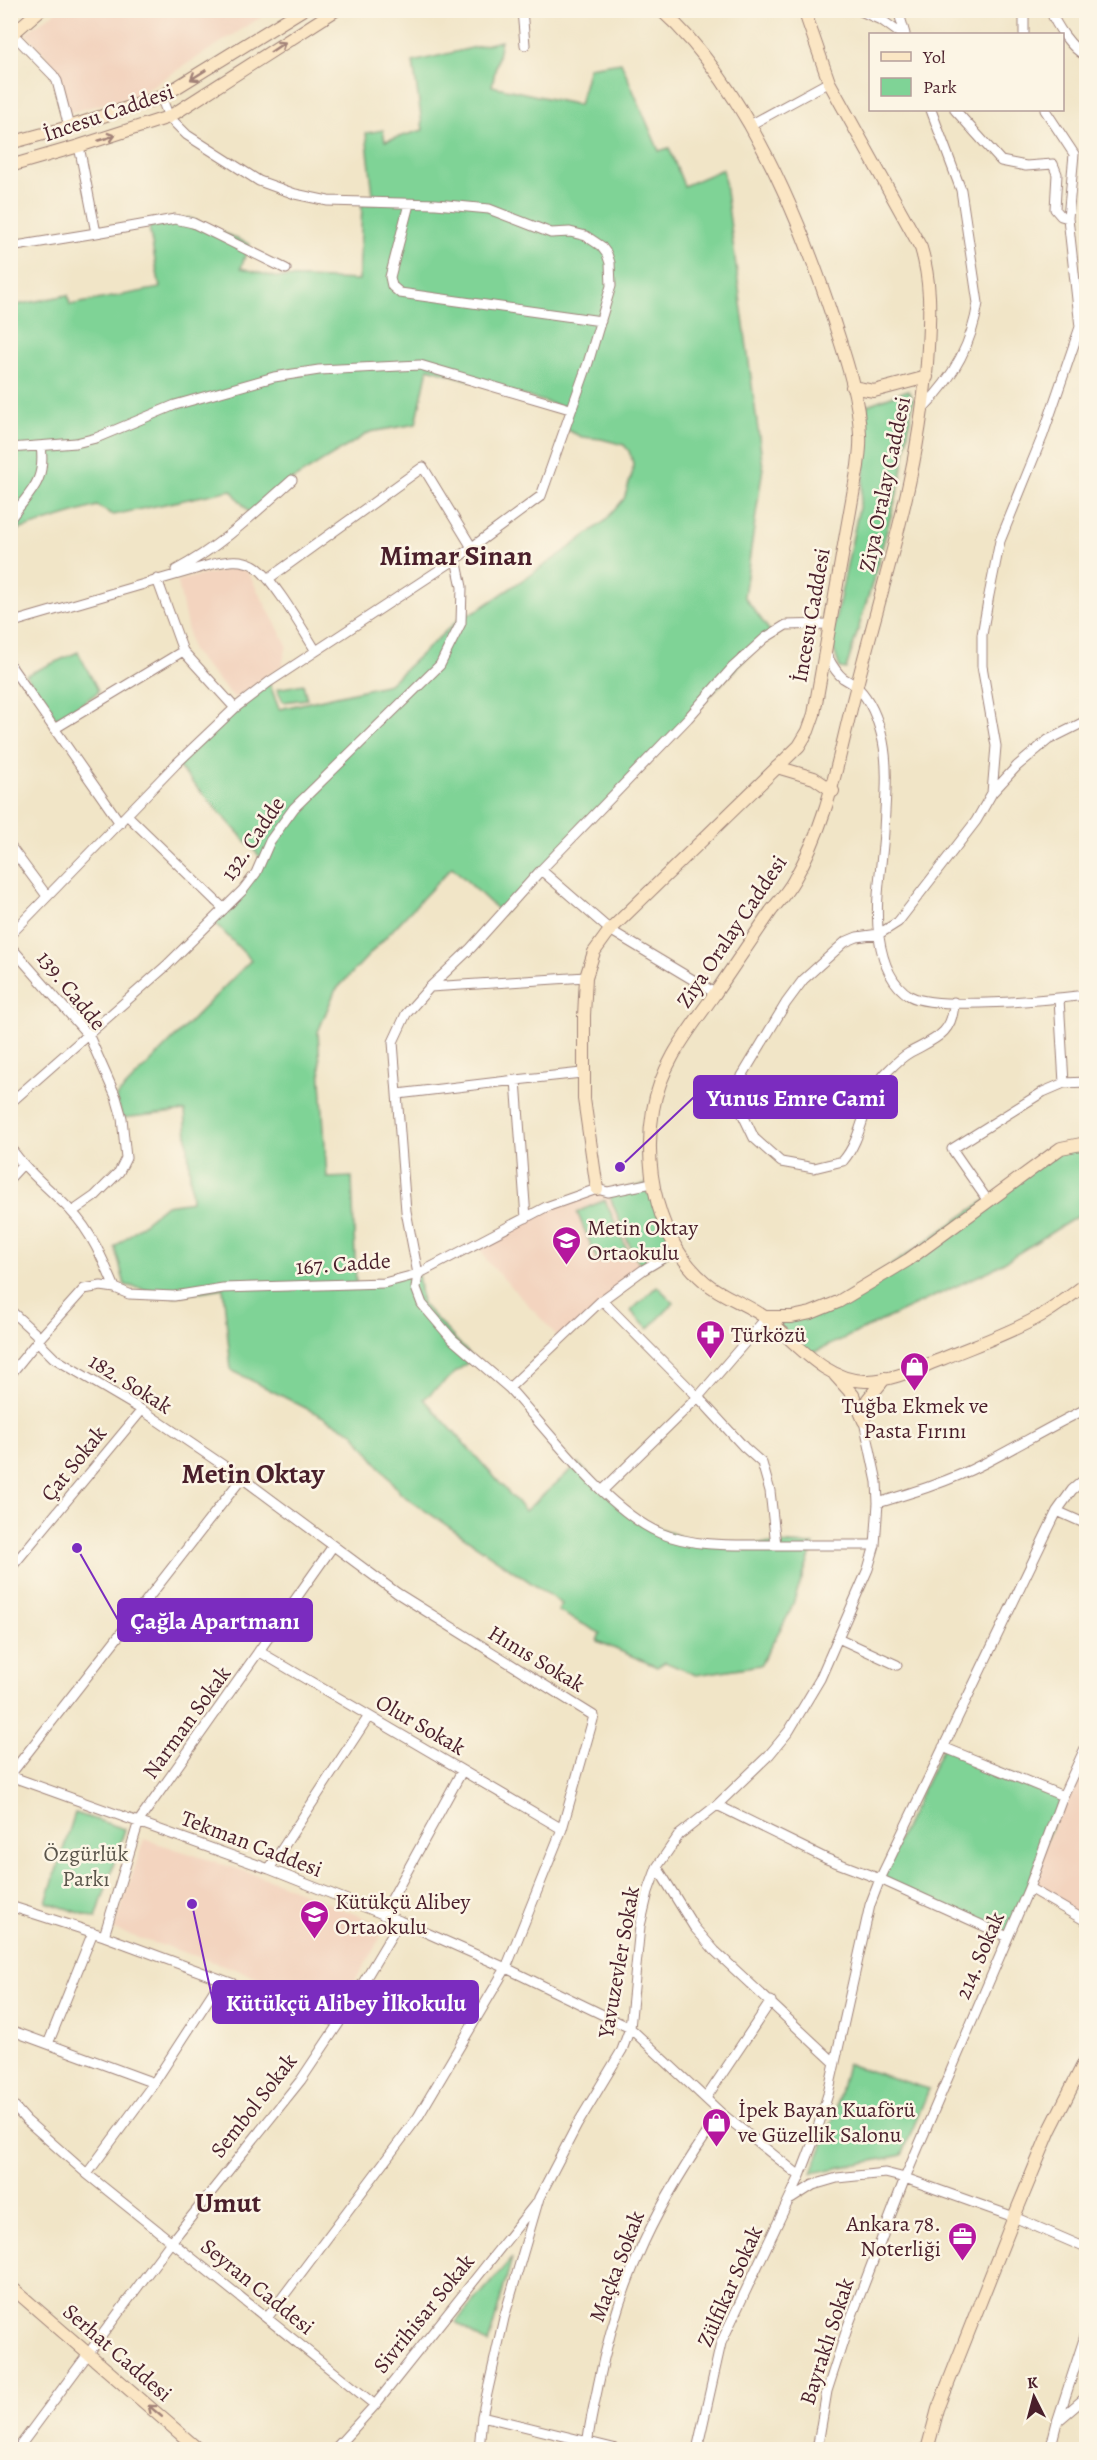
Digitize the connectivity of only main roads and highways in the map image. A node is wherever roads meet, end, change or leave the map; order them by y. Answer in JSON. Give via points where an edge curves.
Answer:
{"nodes":[{"id":1,"x":39,"y":10,"type":"edge"},
{"id":2,"x":302,"y":10,"type":"edge"},
{"id":3,"x":336,"y":10,"type":"edge"},
{"id":4,"x":662,"y":10,"type":"edge"},
{"id":5,"x":804,"y":10,"type":"edge"},
{"id":6,"x":322,"y":14,"type":"edge"},
{"id":7,"x":12,"y":35,"type":"edge"},
{"id":8,"x":10,"y":143,"type":"edge"},
{"id":9,"x":10,"y":166,"type":"edge"},
{"id":10,"x":927,"y":377,"type":"junction"},
{"id":11,"x":852,"y":387,"type":"junction"},
{"id":12,"x":777,"y":767,"type":"junction"},
{"id":13,"x":833,"y":791,"type":"junction"},
{"id":14,"x":1086,"y":1143,"type":"edge"},
{"id":15,"x":597,"y":1189,"type":"road end"},
{"id":16,"x":1085,"y":1288,"type":"edge"},
{"id":17,"x":767,"y":1317,"type":"junction"},
{"id":18,"x":831,"y":1372,"type":"junction"},
{"id":19,"x":885,"y":1378,"type":"junction"},
{"id":20,"x":1086,"y":2059,"type":"edge"},
{"id":21,"x":10,"y":2286,"type":"edge"},
{"id":22,"x":195,"y":2448,"type":"edge"},
{"id":23,"x":927,"y":2450,"type":"edge"}],
"edges":[{"from":1,"to":7,"type":"main road"},
{"from":2,"to":8,"type":"main road","name":"İncesu Caddesi","one_way":true,"via":[[161,97]]},
{"from":3,"to":6,"type":"main road","name":"İncesu Caddesi"},
{"from":4,"to":11,"type":"main road","name":"İncesu Caddesi","via":[[722,80],[750,125],[820,281]]},
{"from":5,"to":10,"type":"main road","name":"Ziya Oralay Caddesi","via":[[829,82],[921,248],[931,296]]},
{"from":9,"to":6,"type":"main road","name":"İncesu Caddesi","one_way":true,"via":[[169,117]]},
{"from":10,"to":11,"type":"main road","via":[[874,392]]},
{"from":10,"to":13,"type":"main road","name":"Ziya Oralay Caddesi","via":[[909,489],[856,686]]},
{"from":11,"to":12,"type":"main road","name":"İncesu Caddesi","via":[[860,434],[858,466],[814,714],[799,746]]},
{"from":12,"to":13,"type":"main road","via":[[814,778]]},
{"from":12,"to":15,"type":"main road","name":"İncesu Caddesi","via":[[610,930],[594,952],[586,977],[582,1073]]},
{"from":13,"to":17,"type":"main road","name":"Ziya Oralay Caddesi","via":[[811,850],[792,885],[715,993],[660,1081],[650,1134],[652,1183],[678,1249],[704,1282]]},
{"from":14,"to":17,"type":"main road","via":[[1061,1148],[908,1260],[838,1302],[811,1313]]},
{"from":16,"to":19,"type":"main road","name":"Ziya Oralay Caddesi","via":[[997,1337],[902,1375]]},
{"from":17,"to":18,"type":"main road","name":"Ziya Oralay Caddesi"},
{"from":18,"to":19,"type":"main road","name":"Ziya Oralay Caddesi","via":[[857,1381]]},
{"from":18,"to":19,"type":"main road","via":[[856,1399],[864,1421],[868,1398]]},
{"from":20,"to":23,"type":"main road","via":[[1050,2130],[1014,2217],[938,2409]]},
{"from":22,"to":21,"type":"main road","name":"Serhat Caddesi","one_way":true}]}
